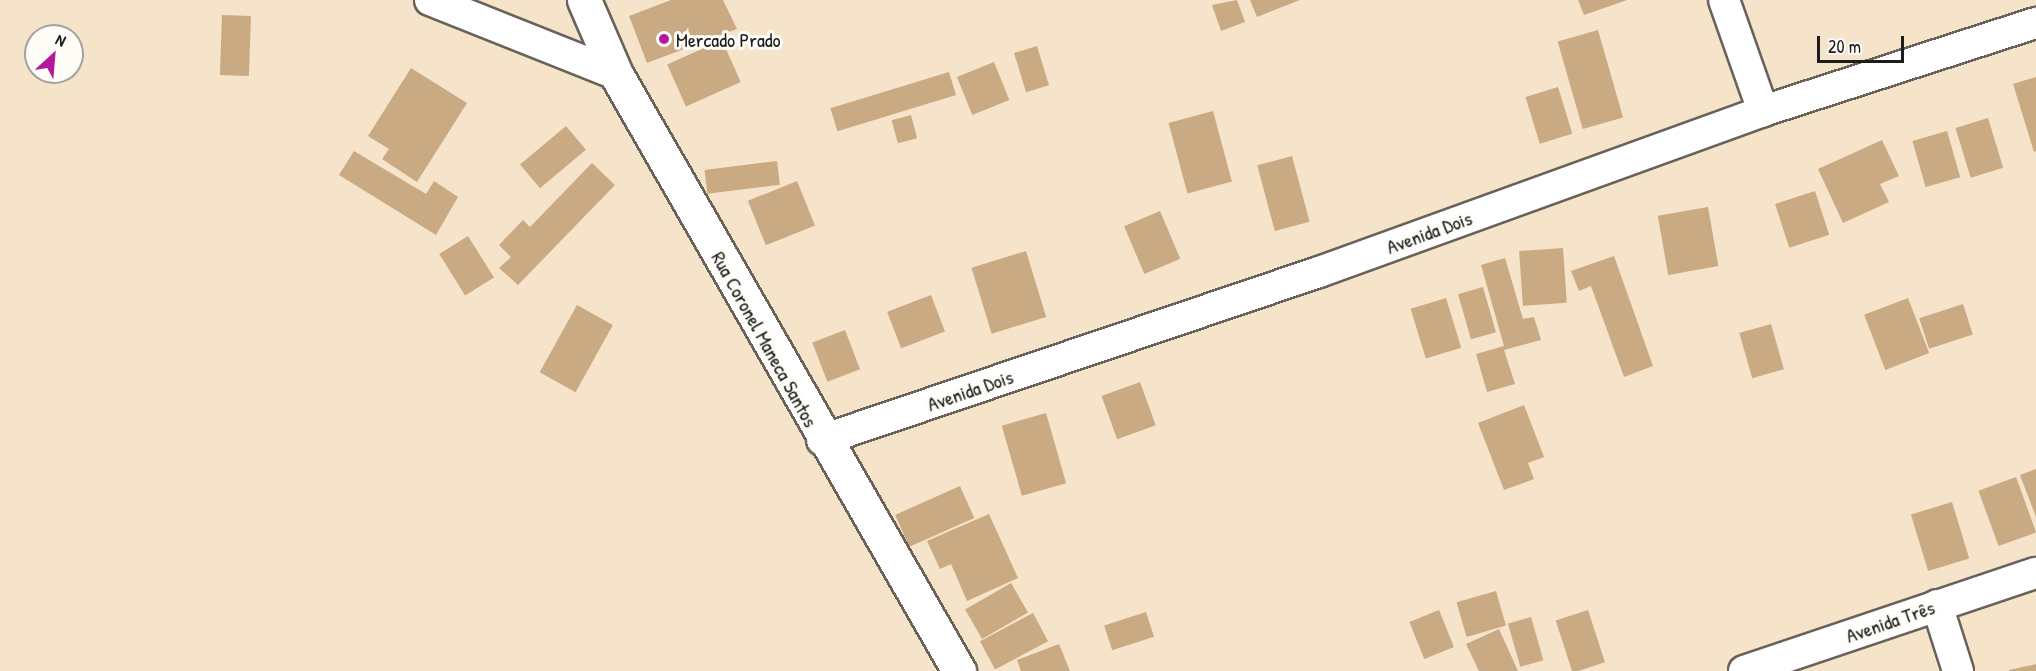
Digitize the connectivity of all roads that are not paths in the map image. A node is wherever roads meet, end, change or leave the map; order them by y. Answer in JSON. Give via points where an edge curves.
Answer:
{"nodes":[{"id":1,"x":430,"y":0,"type":"edge"},
{"id":2,"x":584,"y":0,"type":"edge"},
{"id":3,"x":1724,"y":0,"type":"edge"},
{"id":4,"x":2036,"y":22,"type":"edge"},
{"id":5,"x":616,"y":74,"type":"junction"},
{"id":6,"x":1763,"y":111,"type":"junction"},
{"id":7,"x":822,"y":440,"type":"junction"},
{"id":8,"x":2036,"y":573,"type":"edge"},
{"id":9,"x":1937,"y":605,"type":"junction"},
{"id":10,"x":959,"y":671,"type":"edge"},
{"id":11,"x":1744,"y":671,"type":"edge"},
{"id":12,"x":1958,"y":671,"type":"edge"}],
"edges":[{"from":1,"to":5,"type":"street"},
{"from":2,"to":5,"type":"street","name":"Rua Coronel Maneca Santos"},
{"from":3,"to":6,"type":"street"},
{"from":4,"to":6,"type":"street","name":"Avenida Dois"},
{"from":5,"to":7,"type":"street","name":"Rua Coronel Maneca Santos"},
{"from":6,"to":7,"type":"street","name":"Avenida Dois","via":[[1318,272]]},
{"from":7,"to":10,"type":"street","name":"Rua Coronel Maneca Santos"},
{"from":8,"to":9,"type":"street","name":"Avenida Três"},
{"from":9,"to":11,"type":"street","name":"Avenida Três"},
{"from":9,"to":12,"type":"street"}]}
